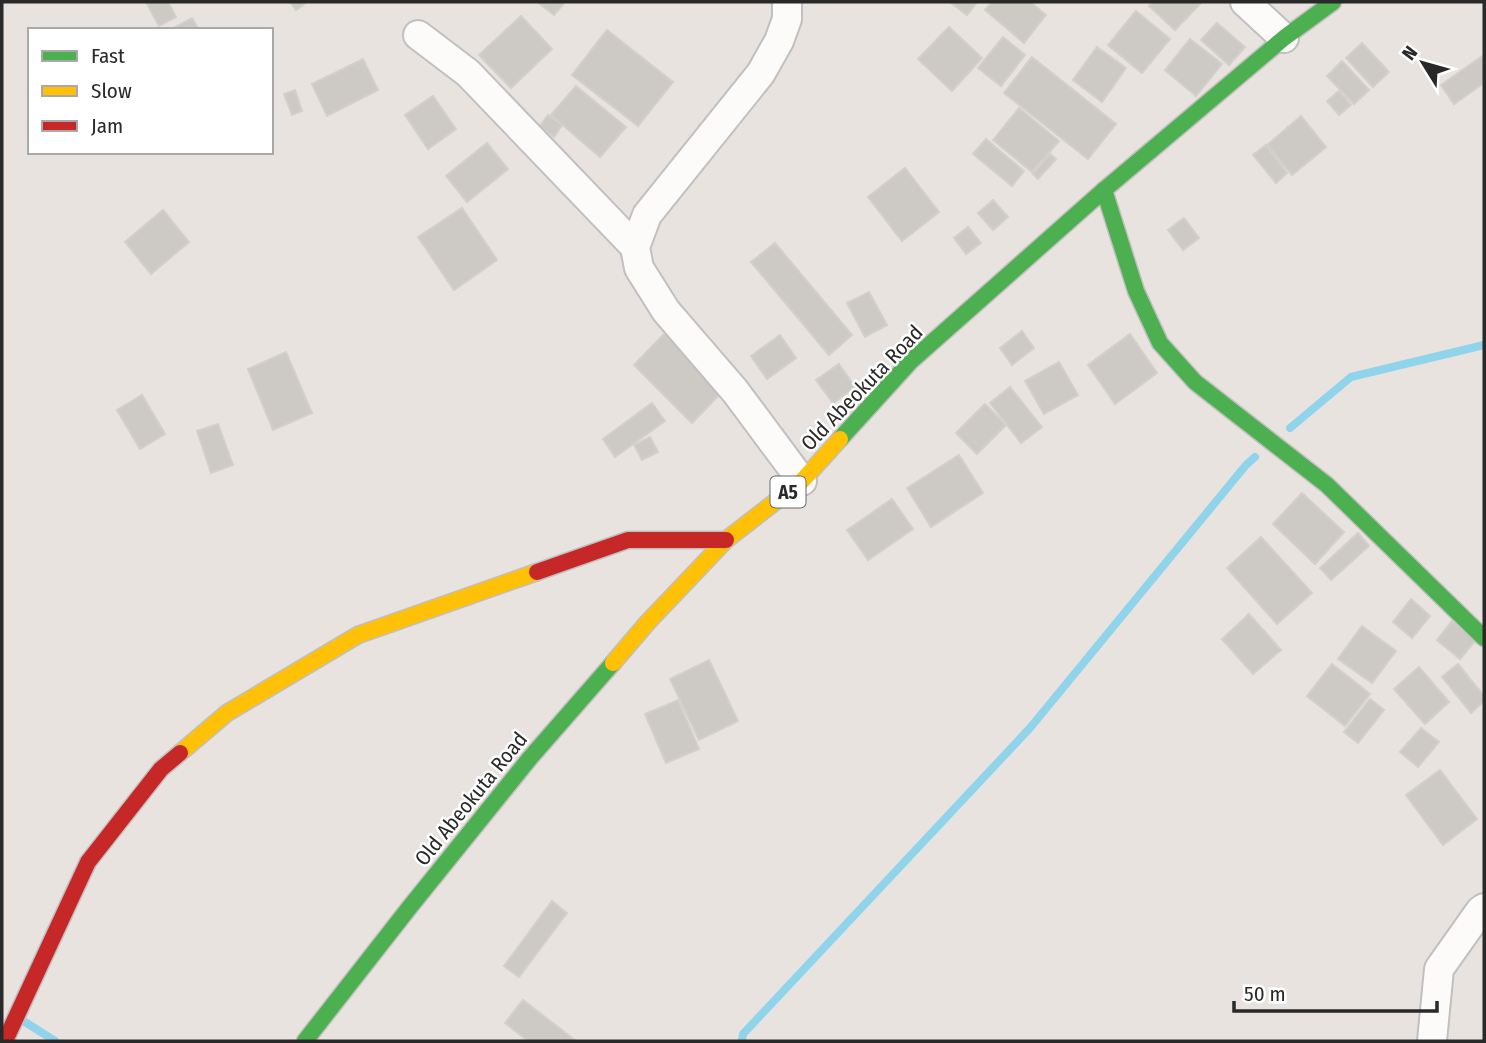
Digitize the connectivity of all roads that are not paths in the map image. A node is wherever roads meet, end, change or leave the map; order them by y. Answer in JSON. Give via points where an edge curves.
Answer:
{"nodes":[{"id":1,"x":787,"y":2,"type":"edge"},
{"id":2,"x":1245,"y":2,"type":"edge"},
{"id":3,"x":1333,"y":2,"type":"edge"},
{"id":4,"x":418,"y":35,"type":"dead end"},
{"id":5,"x":1284,"y":38,"type":"junction"},
{"id":6,"x":1104,"y":190,"type":"junction"},
{"id":7,"x":635,"y":247,"type":"junction"},
{"id":8,"x":802,"y":481,"type":"junction"},
{"id":9,"x":726,"y":540,"type":"junction"},
{"id":10,"x":1484,"y":638,"type":"edge"},
{"id":11,"x":1484,"y":908,"type":"edge"},
{"id":12,"x":5,"y":1041,"type":"edge"},
{"id":13,"x":305,"y":1041,"type":"edge"},
{"id":14,"x":1432,"y":1041,"type":"edge"}],
"edges":[{"from":1,"to":7,"type":"street","via":[[788,19],[761,73],[647,215]]},
{"from":2,"to":5,"type":"street"},
{"from":3,"to":5,"type":"main road","name":"Old Abeokuta Road","number":"A5"},
{"from":4,"to":7,"type":"street","via":[[468,73]]},
{"from":5,"to":6,"type":"main road","name":"Old Abeokuta Road","number":"A5"},
{"from":6,"to":8,"type":"main road","name":"Old Abeokuta Road","number":"A5","via":[[911,362]]},
{"from":6,"to":10,"type":"main road","via":[[1136,291],[1160,343],[1195,382],[1327,485]]},
{"from":7,"to":8,"type":"street","via":[[639,268],[666,311],[735,391]]},
{"from":8,"to":9,"type":"main road","name":"Old Abeokuta Road","number":"A5"},
{"from":9,"to":12,"type":"main road","via":[[628,540],[358,635],[227,713],[161,769],[88,862]]},
{"from":9,"to":13,"type":"main road","name":"Old Abeokuta Road","number":"A5","via":[[530,758]]},
{"from":11,"to":14,"type":"street","via":[[1439,969]]}]}
